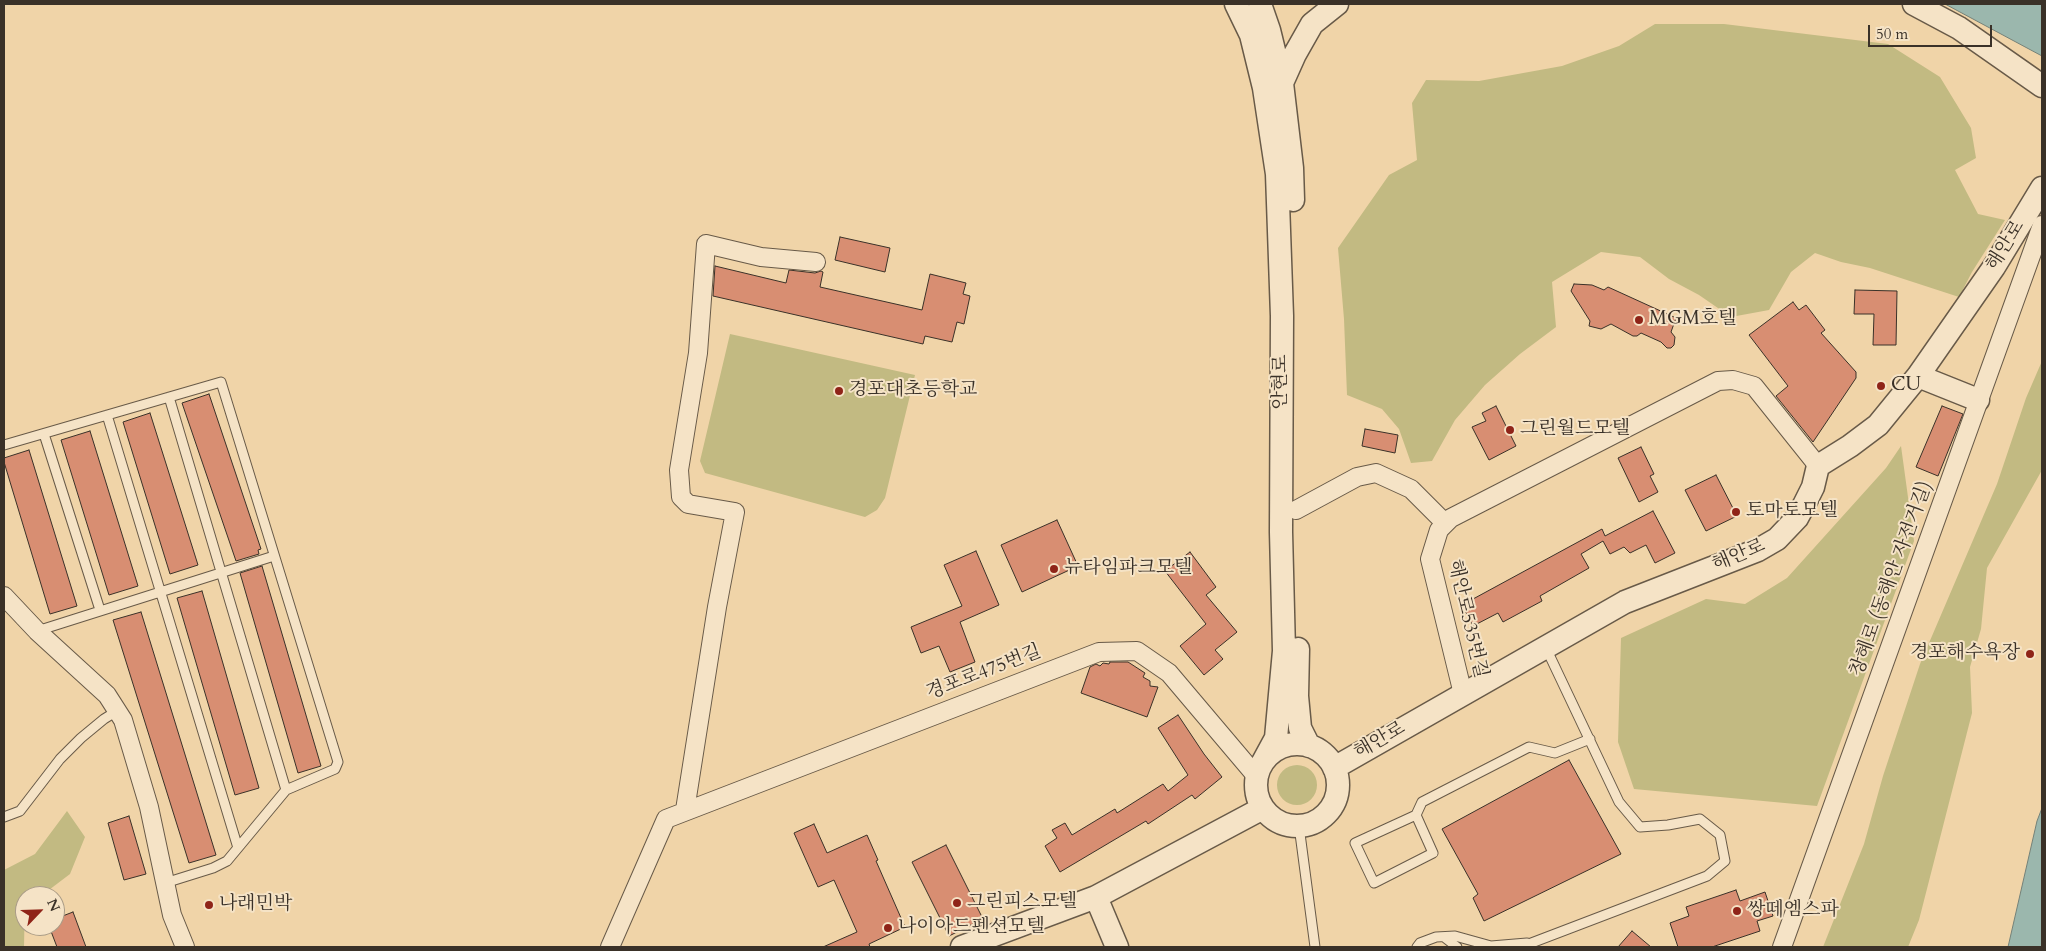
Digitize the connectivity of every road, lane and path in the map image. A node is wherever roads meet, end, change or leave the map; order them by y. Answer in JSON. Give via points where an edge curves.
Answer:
{"nodes":[{"id":1,"x":1236,"y":4,"type":"edge"},
{"id":2,"x":1260,"y":4,"type":"edge"},
{"id":3,"x":1337,"y":4,"type":"edge"},
{"id":4,"x":1914,"y":4,"type":"edge"},
{"id":5,"x":1282,"y":83,"type":"junction"},
{"id":6,"x":2042,"y":86,"type":"edge"},
{"id":7,"x":2042,"y":188,"type":"edge"},
{"id":8,"x":2042,"y":225,"type":"edge"},
{"id":9,"x":816,"y":262,"type":"dead end"},
{"id":10,"x":1918,"y":376,"type":"junction"},
{"id":11,"x":169,"y":398,"type":"junction"},
{"id":12,"x":1978,"y":400,"type":"junction"},
{"id":13,"x":107,"y":416,"type":"junction"},
{"id":14,"x":44,"y":434,"type":"junction"},
{"id":15,"x":4,"y":445,"type":"edge"},
{"id":16,"x":1818,"y":466,"type":"junction"},
{"id":17,"x":1296,"y":510,"type":"junction"},
{"id":18,"x":1445,"y":523,"type":"junction"},
{"id":19,"x":274,"y":556,"type":"junction"},
{"id":20,"x":221,"y":571,"type":"junction"},
{"id":21,"x":160,"y":591,"type":"junction"},
{"id":22,"x":4,"y":596,"type":"edge"},
{"id":23,"x":100,"y":610,"type":"junction"},
{"id":24,"x":37,"y":631,"type":"junction"},
{"id":25,"x":1546,"y":648,"type":"junction"},
{"id":26,"x":1463,"y":694,"type":"junction"},
{"id":27,"x":117,"y":712,"type":"junction"},
{"id":28,"x":1590,"y":739,"type":"junction"},
{"id":29,"x":1309,"y":746,"type":"junction"},
{"id":30,"x":1334,"y":768,"type":"junction"},
{"id":31,"x":1260,"y":770,"type":"junction"},
{"id":32,"x":286,"y":790,"type":"junction"},
{"id":33,"x":1264,"y":808,"type":"junction"},
{"id":34,"x":685,"y":810,"type":"junction"},
{"id":35,"x":1416,"y":815,"type":"junction"},
{"id":36,"x":4,"y":817,"type":"edge"},
{"id":37,"x":1299,"y":826,"type":"junction"},
{"id":38,"x":238,"y":848,"type":"junction"},
{"id":39,"x":165,"y":883,"type":"junction"},
{"id":40,"x":1096,"y":897,"type":"junction"},
{"id":41,"x":1444,"y":937,"type":"junction"},
{"id":42,"x":1530,"y":942,"type":"junction"},
{"id":43,"x":185,"y":947,"type":"edge"},
{"id":44,"x":610,"y":947,"type":"edge"},
{"id":45,"x":962,"y":947,"type":"edge"},
{"id":46,"x":1116,"y":947,"type":"edge"},
{"id":47,"x":1315,"y":947,"type":"edge"},
{"id":48,"x":1417,"y":947,"type":"edge"},
{"id":49,"x":1457,"y":947,"type":"edge"},
{"id":50,"x":1521,"y":947,"type":"edge"},
{"id":51,"x":1782,"y":947,"type":"edge"}],
"edges":[{"from":1,"to":31,"type":"street","name":"안현로","via":[[1251,35],[1266,98],[1277,174],[1282,316],[1284,651],[1276,738]]},
{"from":2,"to":5,"type":"street","name":"안현로"},
{"from":3,"to":5,"type":"street","via":[[1312,24]]},
{"from":4,"to":6,"type":"street","via":[[1959,28]]},
{"from":5,"to":17,"type":"street","name":"안현로","via":[[1292,168]]},
{"from":7,"to":10,"type":"street","name":"해안로","via":[[1994,267]]},
{"from":8,"to":12,"type":"street","name":"창혜로 (동해안 자전거길)"},
{"from":9,"to":34,"type":"street","via":[[761,257],[706,244],[698,353],[680,470],[681,498],[688,504],[736,512],[717,606]]},
{"from":10,"to":12,"type":"street"},
{"from":10,"to":16,"type":"street","name":"해안로","via":[[1878,425]]},
{"from":11,"to":13,"type":"lane"},
{"from":11,"to":19,"type":"lane","via":[[221,382]]},
{"from":11,"to":20,"type":"lane"},
{"from":12,"to":51,"type":"street","name":"창혜로 (동해안 자전거길)"},
{"from":13,"to":14,"type":"lane"},
{"from":13,"to":21,"type":"lane"},
{"from":14,"to":15,"type":"lane"},
{"from":14,"to":23,"type":"lane"},
{"from":16,"to":18,"type":"street","via":[[1754,386],[1733,380],[1718,381]]},
{"from":16,"to":25,"type":"street","name":"해안로","via":[[1804,505],[1777,539],[1758,550],[1625,602]]},
{"from":17,"to":18,"type":"street","via":[[1357,477],[1376,473],[1411,489]]},
{"from":17,"to":29,"type":"street","name":"안현로","via":[[1297,696],[1300,728]]},
{"from":18,"to":26,"type":"street","name":"해안로535번길","via":[[1439,530],[1430,559]]},
{"from":19,"to":20,"type":"lane"},
{"from":19,"to":32,"type":"lane","via":[[338,762],[335,770]]},
{"from":20,"to":21,"type":"lane"},
{"from":20,"to":32,"type":"lane"},
{"from":21,"to":23,"type":"lane"},
{"from":21,"to":38,"type":"lane"},
{"from":22,"to":24,"type":"street"},
{"from":23,"to":24,"type":"lane"},
{"from":24,"to":27,"type":"street","via":[[106,695]]},
{"from":25,"to":26,"type":"street","name":"해안로"},
{"from":25,"to":28,"type":"lane"},
{"from":26,"to":30,"type":"street","name":"해안로"},
{"from":27,"to":36,"type":"lane","via":[[104,719],[60,759],[20,811]]},
{"from":27,"to":39,"type":"street","via":[[123,720],[149,807]]},
{"from":28,"to":35,"type":"lane","via":[[1555,753],[1529,747],[1422,802]]},
{"from":28,"to":42,"type":"lane","via":[[1620,802],[1640,827],[1700,819],[1720,835],[1725,861],[1707,876]]},
{"from":29,"to":30,"type":"street","via":[[1328,758]]},
{"from":29,"to":31,"type":"street","via":[[1284,746],[1272,753]]},
{"from":30,"to":37,"type":"street","via":[[1338,781],[1332,806],[1323,817]]},
{"from":31,"to":33,"type":"street","via":[[1258,799]]},
{"from":31,"to":34,"type":"street","name":"경포로475번길","via":[[1169,673],[1136,651],[1099,652]]},
{"from":32,"to":38,"type":"lane"},
{"from":33,"to":37,"type":"street","via":[[1273,818]]},
{"from":33,"to":40,"type":"street"},
{"from":34,"to":44,"type":"street","name":"경포로475번길","via":[[666,819]]},
{"from":35,"to":35,"type":"lane","via":[[1355,843],[1374,883],[1433,853]]},
{"from":37,"to":47,"type":"lane"},
{"from":38,"to":39,"type":"lane","via":[[227,861],[213,868]]},
{"from":39,"to":43,"type":"street","via":[[172,915]]},
{"from":40,"to":45,"type":"street"},
{"from":40,"to":46,"type":"street"},
{"from":41,"to":42,"type":"lane","via":[[1455,936],[1492,946]]},
{"from":41,"to":48,"type":"lane","via":[[1436,937]]},
{"from":41,"to":49,"type":"lane"},
{"from":42,"to":50,"type":"lane"}]}
